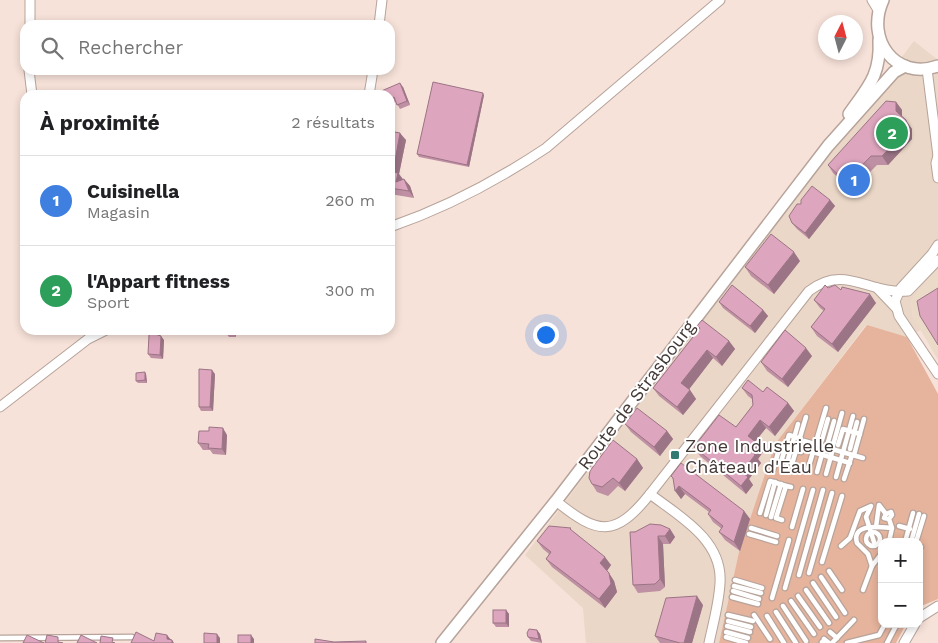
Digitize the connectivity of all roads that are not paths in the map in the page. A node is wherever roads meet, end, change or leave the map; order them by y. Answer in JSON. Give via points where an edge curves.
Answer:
{"nodes":[{"id":1,"x":30,"y":0,"type":"edge"},
{"id":2,"x":382,"y":0,"type":"edge"},
{"id":3,"x":720,"y":0,"type":"edge"},
{"id":4,"x":877,"y":3,"type":"edge"},
{"id":5,"x":30,"y":20,"type":"edge"},
{"id":6,"x":380,"y":20,"type":"edge"},
{"id":7,"x":879,"y":40,"type":"junction"},
{"id":8,"x":905,"y":66,"type":"junction"},
{"id":9,"x":933,"y":68,"type":"edge"},
{"id":10,"x":30,"y":75,"type":"edge"},
{"id":11,"x":372,"y":75,"type":"edge"},
{"id":12,"x":31,"y":90,"type":"edge"},
{"id":13,"x":370,"y":90,"type":"edge"},
{"id":14,"x":828,"y":146,"type":"junction"},
{"id":15,"x":938,"y":156,"type":"edge"},
{"id":16,"x":938,"y":178,"type":"edge"},
{"id":17,"x":395,"y":225,"type":"edge"},
{"id":18,"x":938,"y":245,"type":"edge"},
{"id":19,"x":938,"y":260,"type":"edge"},
{"id":20,"x":910,"y":285,"type":"junction"},
{"id":21,"x":877,"y":288,"type":"junction"},
{"id":22,"x":898,"y":292,"type":"junction"},
{"id":23,"x":897,"y":309,"type":"junction"},
{"id":24,"x":87,"y":335,"type":"edge"},
{"id":25,"x":938,"y":374,"type":"edge"},
{"id":26,"x":0,"y":407,"type":"edge"},
{"id":27,"x":826,"y":408,"type":"dead end"},
{"id":28,"x":842,"y":413,"type":"dead end"},
{"id":29,"x":853,"y":416,"type":"dead end"},
{"id":30,"x":806,"y":417,"type":"dead end"},
{"id":31,"x":864,"y":419,"type":"dead end"},
{"id":32,"x":831,"y":420,"type":"junction"},
{"id":33,"x":857,"y":422,"type":"dead end"},
{"id":34,"x":798,"y":424,"type":"dead end"},
{"id":35,"x":851,"y":432,"type":"junction"},
{"id":36,"x":860,"y":434,"type":"junction"},
{"id":37,"x":801,"y":439,"type":"junction"},
{"id":38,"x":822,"y":440,"type":"dead end"},
{"id":39,"x":815,"y":444,"type":"junction"},
{"id":40,"x":826,"y":444,"type":"junction"},
{"id":41,"x":838,"y":445,"type":"dead end"},
{"id":42,"x":832,"y":449,"type":"junction"},
{"id":43,"x":850,"y":449,"type":"dead end"},
{"id":44,"x":793,"y":450,"type":"junction"},
{"id":45,"x":813,"y":452,"type":"junction"},
{"id":46,"x":843,"y":452,"type":"junction"},
{"id":47,"x":822,"y":455,"type":"junction"},
{"id":48,"x":853,"y":455,"type":"junction"},
{"id":49,"x":831,"y":457,"type":"junction"},
{"id":50,"x":863,"y":458,"type":"dead end"},
{"id":51,"x":840,"y":460,"type":"junction"},
{"id":52,"x":784,"y":463,"type":"dead end"},
{"id":53,"x":850,"y":463,"type":"junction"},
{"id":54,"x":797,"y":466,"type":"dead end"},
{"id":55,"x":808,"y":469,"type":"dead end"},
{"id":56,"x":773,"y":470,"type":"dead end"},
{"id":57,"x":817,"y":472,"type":"dead end"},
{"id":58,"x":826,"y":474,"type":"dead end"},
{"id":59,"x":836,"y":477,"type":"dead end"},
{"id":60,"x":844,"y":479,"type":"dead end"},
{"id":61,"x":783,"y":485,"type":"junction"},
{"id":62,"x":803,"y":489,"type":"dead end"},
{"id":63,"x":813,"y":490,"type":"dead end"},
{"id":64,"x":823,"y":490,"type":"dead end"},
{"id":65,"x":832,"y":493,"type":"dead end"},
{"id":66,"x":650,"y":494,"type":"junction"},
{"id":67,"x":842,"y":496,"type":"dead end"},
{"id":68,"x":765,"y":497,"type":"junction"},
{"id":69,"x":556,"y":501,"type":"junction"},
{"id":70,"x":778,"y":501,"type":"junction"},
{"id":71,"x":879,"y":505,"type":"junction"},
{"id":72,"x":871,"y":506,"type":"junction"},
{"id":73,"x":760,"y":513,"type":"dead end"},
{"id":74,"x":769,"y":516,"type":"dead end"},
{"id":75,"x":866,"y":517,"type":"junction"},
{"id":76,"x":856,"y":519,"type":"junction"},
{"id":77,"x":782,"y":520,"type":"dead end"},
{"id":78,"x":899,"y":526,"type":"dead end"},
{"id":79,"x":876,"y":527,"type":"junction"},
{"id":80,"x":751,"y":528,"type":"dead end"},
{"id":81,"x":792,"y":528,"type":"dead end"},
{"id":82,"x":892,"y":528,"type":"junction"},
{"id":83,"x":870,"y":530,"type":"junction"},
{"id":84,"x":914,"y":530,"type":"junction"},
{"id":85,"x":749,"y":534,"type":"dead end"},
{"id":86,"x":925,"y":534,"type":"dead end"},
{"id":87,"x":778,"y":536,"type":"dead end"},
{"id":88,"x":890,"y":538,"type":"edge"},
{"id":89,"x":908,"y":538,"type":"edge"},
{"id":90,"x":912,"y":538,"type":"edge"},
{"id":91,"x":915,"y":538,"type":"edge"},
{"id":92,"x":789,"y":540,"type":"dead end"},
{"id":93,"x":776,"y":542,"type":"dead end"},
{"id":94,"x":875,"y":545,"type":"dead end"},
{"id":95,"x":841,"y":546,"type":"dead end"},
{"id":96,"x":878,"y":558,"type":"edge"},
{"id":97,"x":822,"y":562,"type":"dead end"},
{"id":98,"x":872,"y":566,"type":"junction"},
{"id":99,"x":829,"y":571,"type":"dead end"},
{"id":100,"x":809,"y":573,"type":"dead end"},
{"id":101,"x":799,"y":575,"type":"dead end"},
{"id":102,"x":820,"y":577,"type":"dead end"},
{"id":103,"x":735,"y":580,"type":"dead end"},
{"id":104,"x":813,"y":583,"type":"dead end"},
{"id":105,"x":762,"y":588,"type":"dead end"},
{"id":106,"x":785,"y":588,"type":"dead end"},
{"id":107,"x":733,"y":589,"type":"dead end"},
{"id":108,"x":806,"y":590,"type":"dead end"},
{"id":109,"x":842,"y":590,"type":"dead end"},
{"id":110,"x":863,"y":590,"type":"dead end"},
{"id":111,"x":798,"y":596,"type":"dead end"},
{"id":112,"x":732,"y":597,"type":"dead end"},
{"id":113,"x":772,"y":598,"type":"dead end"},
{"id":114,"x":791,"y":601,"type":"dead end"},
{"id":115,"x":783,"y":606,"type":"dead end"},
{"id":116,"x":938,"y":606,"type":"edge"},
{"id":117,"x":776,"y":612,"type":"dead end"},
{"id":118,"x":845,"y":613,"type":"dead end"},
{"id":119,"x":728,"y":615,"type":"dead end"},
{"id":120,"x":754,"y":615,"type":"dead end"},
{"id":121,"x":923,"y":615,"type":"edge"},
{"id":122,"x":766,"y":616,"type":"dead end"},
{"id":123,"x":836,"y":617,"type":"dead end"},
{"id":124,"x":854,"y":620,"type":"dead end"},
{"id":125,"x":829,"y":623,"type":"dead end"},
{"id":126,"x":820,"y":627,"type":"dead end"},
{"id":127,"x":883,"y":628,"type":"edge"},
{"id":128,"x":896,"y":628,"type":"edge"},
{"id":129,"x":913,"y":628,"type":"edge"},
{"id":130,"x":749,"y":632,"type":"edge"},
{"id":131,"x":830,"y":632,"type":"dead end"},
{"id":132,"x":814,"y":634,"type":"dead end"},
{"id":133,"x":132,"y":637,"type":"edge"},
{"id":134,"x":0,"y":638,"type":"edge"},
{"id":135,"x":837,"y":638,"type":"junction"},
{"id":136,"x":770,"y":639,"type":"dead end"},
{"id":137,"x":806,"y":641,"type":"dead end"},
{"id":138,"x":823,"y":641,"type":"edge"},
{"id":139,"x":442,"y":643,"type":"edge"},
{"id":140,"x":708,"y":643,"type":"edge"},
{"id":141,"x":784,"y":643,"type":"edge"},
{"id":142,"x":796,"y":643,"type":"edge"},
{"id":143,"x":831,"y":643,"type":"edge"},
{"id":144,"x":848,"y":643,"type":"edge"},
{"id":145,"x":887,"y":643,"type":"edge"},
{"id":146,"x":904,"y":643,"type":"edge"}],
"edges":[{"from":1,"to":5,"type":"street"},
{"from":2,"to":6,"type":"street"},
{"from":3,"to":17,"type":"street","via":[[546,148],[465,195]]},
{"from":4,"to":7,"type":"main road","name":"Route de Strasbourg"},
{"from":7,"to":8,"type":"main road","via":[[889,55]]},
{"from":7,"to":14,"type":"main road","name":"Route de Strasbourg","via":[[877,70]]},
{"from":8,"to":9,"type":"main road"},
{"from":8,"to":14,"type":"main road","name":"Route de Strasbourg","via":[[894,72]]},
{"from":9,"to":15,"type":"street"},
{"from":10,"to":12,"type":"street"},
{"from":11,"to":13,"type":"street"},
{"from":14,"to":69,"type":"main road","name":"Route de Strasbourg"},
{"from":15,"to":16,"type":"street"},
{"from":18,"to":20,"type":"street"},
{"from":19,"to":20,"type":"street"},
{"from":20,"to":21,"type":"street"},
{"from":20,"to":22,"type":"street","via":[[908,291]]},
{"from":21,"to":22,"type":"street"},
{"from":21,"to":23,"type":"street"},
{"from":21,"to":66,"type":"street","via":[[834,278],[809,290]]},
{"from":22,"to":23,"type":"street"},
{"from":23,"to":25,"type":"street","via":[[909,333]]},
{"from":24,"to":26,"type":"street"},
{"from":27,"to":32,"type":"lane"},
{"from":28,"to":32,"type":"lane"},
{"from":29,"to":35,"type":"lane"},
{"from":30,"to":37,"type":"lane"},
{"from":31,"to":36,"type":"lane"},
{"from":32,"to":38,"type":"lane"},
{"from":32,"to":39,"type":"lane"},
{"from":32,"to":40,"type":"lane"},
{"from":32,"to":42,"type":"lane"},
{"from":33,"to":35,"type":"lane"},
{"from":34,"to":37,"type":"lane"},
{"from":35,"to":36,"type":"lane"},
{"from":35,"to":41,"type":"lane","via":[[843,429]]},
{"from":35,"to":43,"type":"lane"},
{"from":35,"to":46,"type":"lane"},
{"from":36,"to":48,"type":"lane"},
{"from":37,"to":39,"type":"lane"},
{"from":37,"to":44,"type":"lane"},
{"from":37,"to":44,"type":"lane","via":[[789,435]]},
{"from":39,"to":40,"type":"lane"},
{"from":39,"to":45,"type":"lane"},
{"from":40,"to":42,"type":"lane"},
{"from":40,"to":47,"type":"lane"},
{"from":42,"to":46,"type":"lane"},
{"from":42,"to":49,"type":"lane"},
{"from":44,"to":52,"type":"lane"},
{"from":44,"to":54,"type":"lane","via":[[792,464]]},
{"from":44,"to":56,"type":"lane","via":[[780,446]]},
{"from":45,"to":47,"type":"lane"},
{"from":45,"to":55,"type":"lane"},
{"from":46,"to":48,"type":"lane"},
{"from":46,"to":51,"type":"lane"},
{"from":47,"to":49,"type":"lane"},
{"from":47,"to":57,"type":"lane"},
{"from":48,"to":50,"type":"lane"},
{"from":48,"to":53,"type":"lane"},
{"from":49,"to":51,"type":"lane"},
{"from":49,"to":58,"type":"lane"},
{"from":51,"to":53,"type":"lane"},
{"from":51,"to":59,"type":"lane"},
{"from":53,"to":60,"type":"lane"},
{"from":61,"to":68,"type":"lane","via":[[770,481]]},
{"from":61,"to":70,"type":"lane"},
{"from":61,"to":70,"type":"lane"},
{"from":62,"to":81,"type":"lane"},
{"from":63,"to":106,"type":"lane"},
{"from":64,"to":101,"type":"lane"},
{"from":65,"to":100,"type":"lane"},
{"from":66,"to":69,"type":"street","via":[[627,520],[619,525],[606,526],[593,525],[578,518]]},
{"from":66,"to":140,"type":"street","via":[[701,534],[712,548],[721,582]]},
{"from":67,"to":97,"type":"lane"},
{"from":68,"to":70,"type":"lane"},
{"from":68,"to":73,"type":"lane"},
{"from":69,"to":139,"type":"main road","name":"Route de Strasbourg"},
{"from":70,"to":74,"type":"lane"},
{"from":70,"to":77,"type":"lane","via":[[776,518]]},
{"from":71,"to":72,"type":"lane"},
{"from":71,"to":79,"type":"lane"},
{"from":71,"to":82,"type":"lane"},
{"from":72,"to":75,"type":"lane"},
{"from":72,"to":76,"type":"lane","via":[[860,511]]},
{"from":75,"to":76,"type":"lane"},
{"from":75,"to":83,"type":"lane"},
{"from":76,"to":95,"type":"lane","via":[[850,538]]},
{"from":78,"to":84,"type":"lane"},
{"from":79,"to":82,"type":"lane"},
{"from":79,"to":83,"type":"lane"},
{"from":80,"to":87,"type":"lane"},
{"from":82,"to":88,"type":"lane"},
{"from":83,"to":94,"type":"lane"},
{"from":83,"to":98,"type":"lane","via":[[859,530],[856,540],[868,554]]},
{"from":84,"to":84,"type":"lane","via":[[919,514]]},
{"from":84,"to":86,"type":"lane"},
{"from":84,"to":89,"type":"lane"},
{"from":84,"to":90,"type":"lane"},
{"from":84,"to":91,"type":"lane"},
{"from":85,"to":93,"type":"lane"},
{"from":92,"to":113,"type":"lane"},
{"from":96,"to":98,"type":"lane"},
{"from":98,"to":110,"type":"lane"},
{"from":99,"to":109,"type":"lane"},
{"from":102,"to":118,"type":"lane"},
{"from":103,"to":105,"type":"lane"},
{"from":104,"to":123,"type":"lane"},
{"from":107,"to":112,"type":"lane","via":[[759,599]]},
{"from":108,"to":125,"type":"lane"},
{"from":111,"to":126,"type":"lane"},
{"from":114,"to":132,"type":"lane"},
{"from":115,"to":137,"type":"lane"},
{"from":116,"to":121,"type":"street"},
{"from":117,"to":142,"type":"lane"},
{"from":119,"to":130,"type":"lane"},
{"from":120,"to":136,"type":"lane"},
{"from":122,"to":141,"type":"lane"},
{"from":124,"to":135,"type":"lane"},
{"from":127,"to":144,"type":"lane","via":[[879,634]]},
{"from":128,"to":145,"type":"lane"},
{"from":129,"to":146,"type":"street"},
{"from":130,"to":130,"type":"lane","via":[[727,629]]},
{"from":131,"to":135,"type":"lane"},
{"from":133,"to":134,"type":"lane"},
{"from":135,"to":143,"type":"lane"},
{"from":138,"to":143,"type":"lane"}]}
